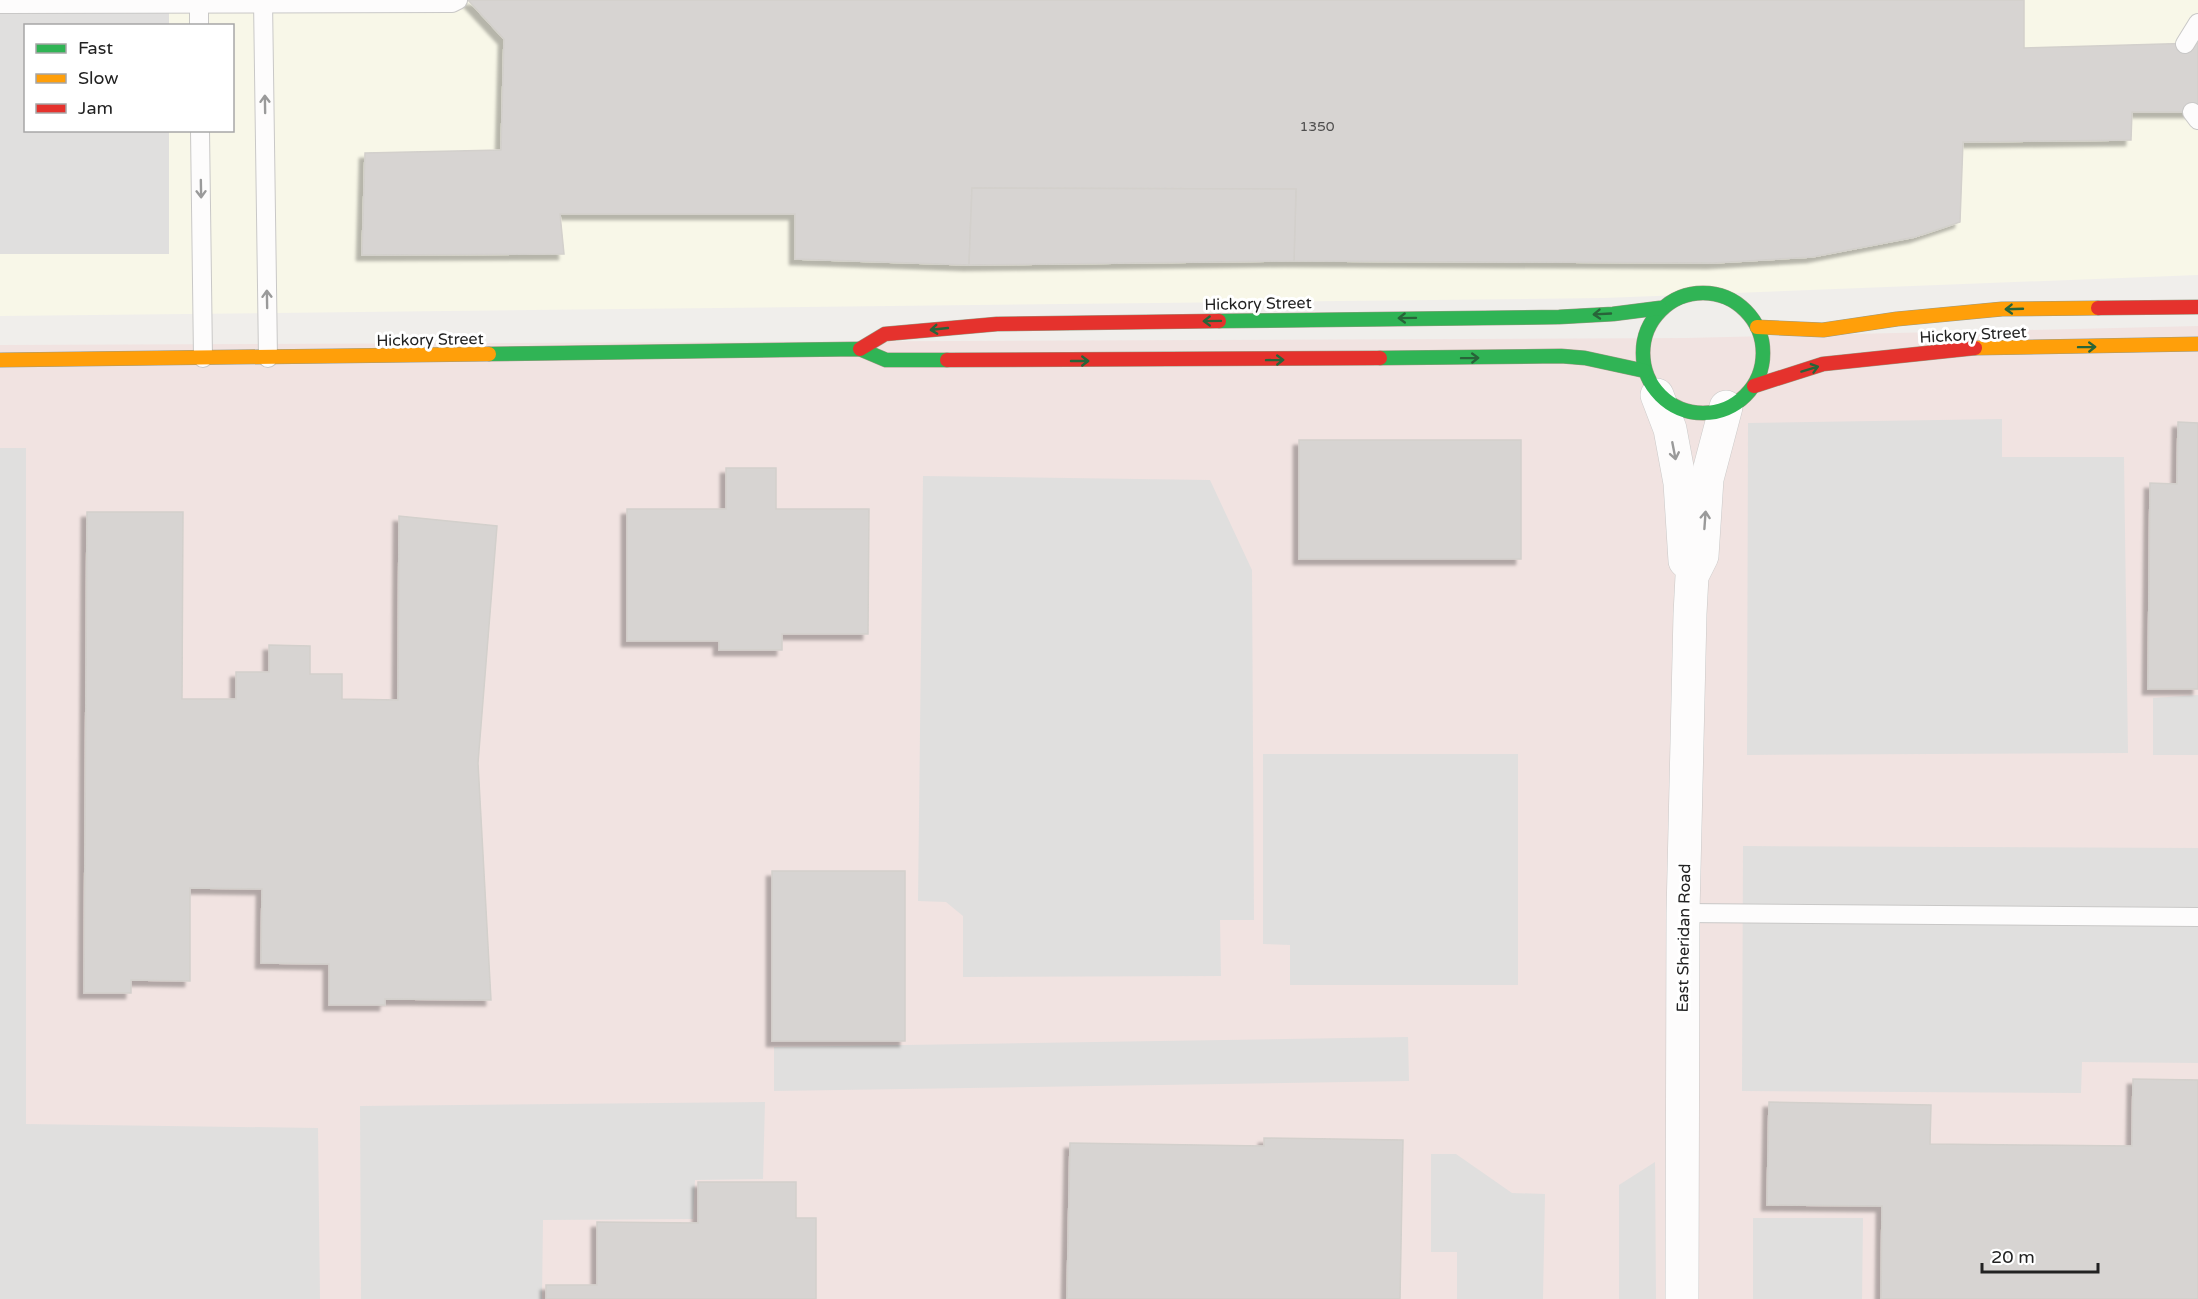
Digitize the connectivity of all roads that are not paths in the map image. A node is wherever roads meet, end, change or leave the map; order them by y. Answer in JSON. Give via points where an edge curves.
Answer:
{"nodes":[{"id":1,"x":459,"y":0,"type":"edge"},
{"id":2,"x":263,"y":1,"type":"edge"},
{"id":3,"x":199,"y":3,"type":"junction"},
{"id":4,"x":0,"y":4,"type":"edge"},
{"id":5,"x":2198,"y":23,"type":"edge"},
{"id":6,"x":199,"y":24,"type":"edge"},
{"id":7,"x":2185,"y":44,"type":"dead end"},
{"id":8,"x":200,"y":132,"type":"edge"},
{"id":9,"x":2198,"y":306,"type":"edge"},
{"id":10,"x":2063,"y":307,"type":"junction"},
{"id":11,"x":1660,"y":308,"type":"junction"},
{"id":12,"x":1250,"y":320,"type":"junction"},
{"id":13,"x":997,"y":324,"type":"junction"},
{"id":14,"x":1757,"y":327,"type":"junction"},
{"id":15,"x":2198,"y":344,"type":"edge"},
{"id":16,"x":2063,"y":347,"type":"junction"},
{"id":17,"x":860,"y":349,"type":"junction"},
{"id":18,"x":203,"y":358,"type":"junction"},
{"id":19,"x":268,"y":358,"type":"junction"},
{"id":20,"x":0,"y":360,"type":"edge"},
{"id":21,"x":1022,"y":360,"type":"junction"},
{"id":22,"x":1251,"y":360,"type":"junction"},
{"id":23,"x":1651,"y":383,"type":"junction"},
{"id":24,"x":1754,"y":386,"type":"junction"},
{"id":25,"x":1726,"y":407,"type":"junction"},
{"id":26,"x":1692,"y":576,"type":"junction"},
{"id":27,"x":1683,"y":913,"type":"junction"},
{"id":28,"x":2198,"y":917,"type":"edge"},
{"id":29,"x":1682,"y":1299,"type":"edge"}],
"edges":[{"from":1,"to":2,"type":"lane"},
{"from":2,"to":3,"type":"lane"},
{"from":19,"to":2,"type":"lane","one_way":true},
{"from":3,"to":4,"type":"lane"},
{"from":3,"to":6,"type":"lane"},
{"from":5,"to":7,"type":"lane"},
{"from":8,"to":18,"type":"lane","one_way":true},
{"from":9,"to":10,"type":"street","name":"Hickory Street"},
{"from":10,"to":14,"type":"street","name":"Hickory Street","one_way":true,"via":[[1946,313],[1823,330]]},
{"from":10,"to":16,"type":"lane"},
{"from":11,"to":12,"type":"street","name":"Hickory Street","one_way":true,"via":[[1559,316]]},
{"from":11,"to":14,"type":"street","via":[[1684,298],[1715,295],[1740,304]]},
{"from":11,"to":23,"type":"street","via":[[1646,335],[1643,356]]},
{"from":12,"to":13,"type":"street","name":"Hickory Street","one_way":true},
{"from":12,"to":22,"type":"street"},
{"from":13,"to":17,"type":"street","name":"Hickory Street","one_way":true,"via":[[885,334]]},
{"from":13,"to":21,"type":"lane","via":[[1003,345]]},
{"from":14,"to":24,"type":"street","via":[[1762,359]]},
{"from":16,"to":15,"type":"street","name":"Hickory Street","one_way":true},
{"from":24,"to":16,"type":"street","name":"Hickory Street","one_way":true,"via":[[1823,364],[1873,357],[1981,348]]},
{"from":17,"to":19,"type":"street","name":"Hickory Street"},
{"from":17,"to":21,"type":"street","name":"Hickory Street","via":[[885,360]]},
{"from":18,"to":19,"type":"street","name":"Hickory Street"},
{"from":18,"to":20,"type":"street","name":"Hickory Street"},
{"from":21,"to":22,"type":"street","name":"Hickory Street","one_way":true},
{"from":22,"to":23,"type":"street","name":"Hickory Street","one_way":true,"via":[[1561,356],[1585,358]]},
{"from":23,"to":25,"type":"street","via":[[1678,407],[1689,411]]},
{"from":23,"to":26,"type":"street","name":"East Sheridan Road","one_way":true,"via":[[1672,440],[1680,483],[1684,557]]},
{"from":24,"to":25,"type":"street"},
{"from":26,"to":25,"type":"street","name":"East Sheridan Road","one_way":true,"via":[[1702,556],[1707,479]]},
{"from":26,"to":27,"type":"street","name":"East Sheridan Road"},
{"from":27,"to":28,"type":"lane"},
{"from":27,"to":29,"type":"street","name":"East Sheridan Road"}]}
